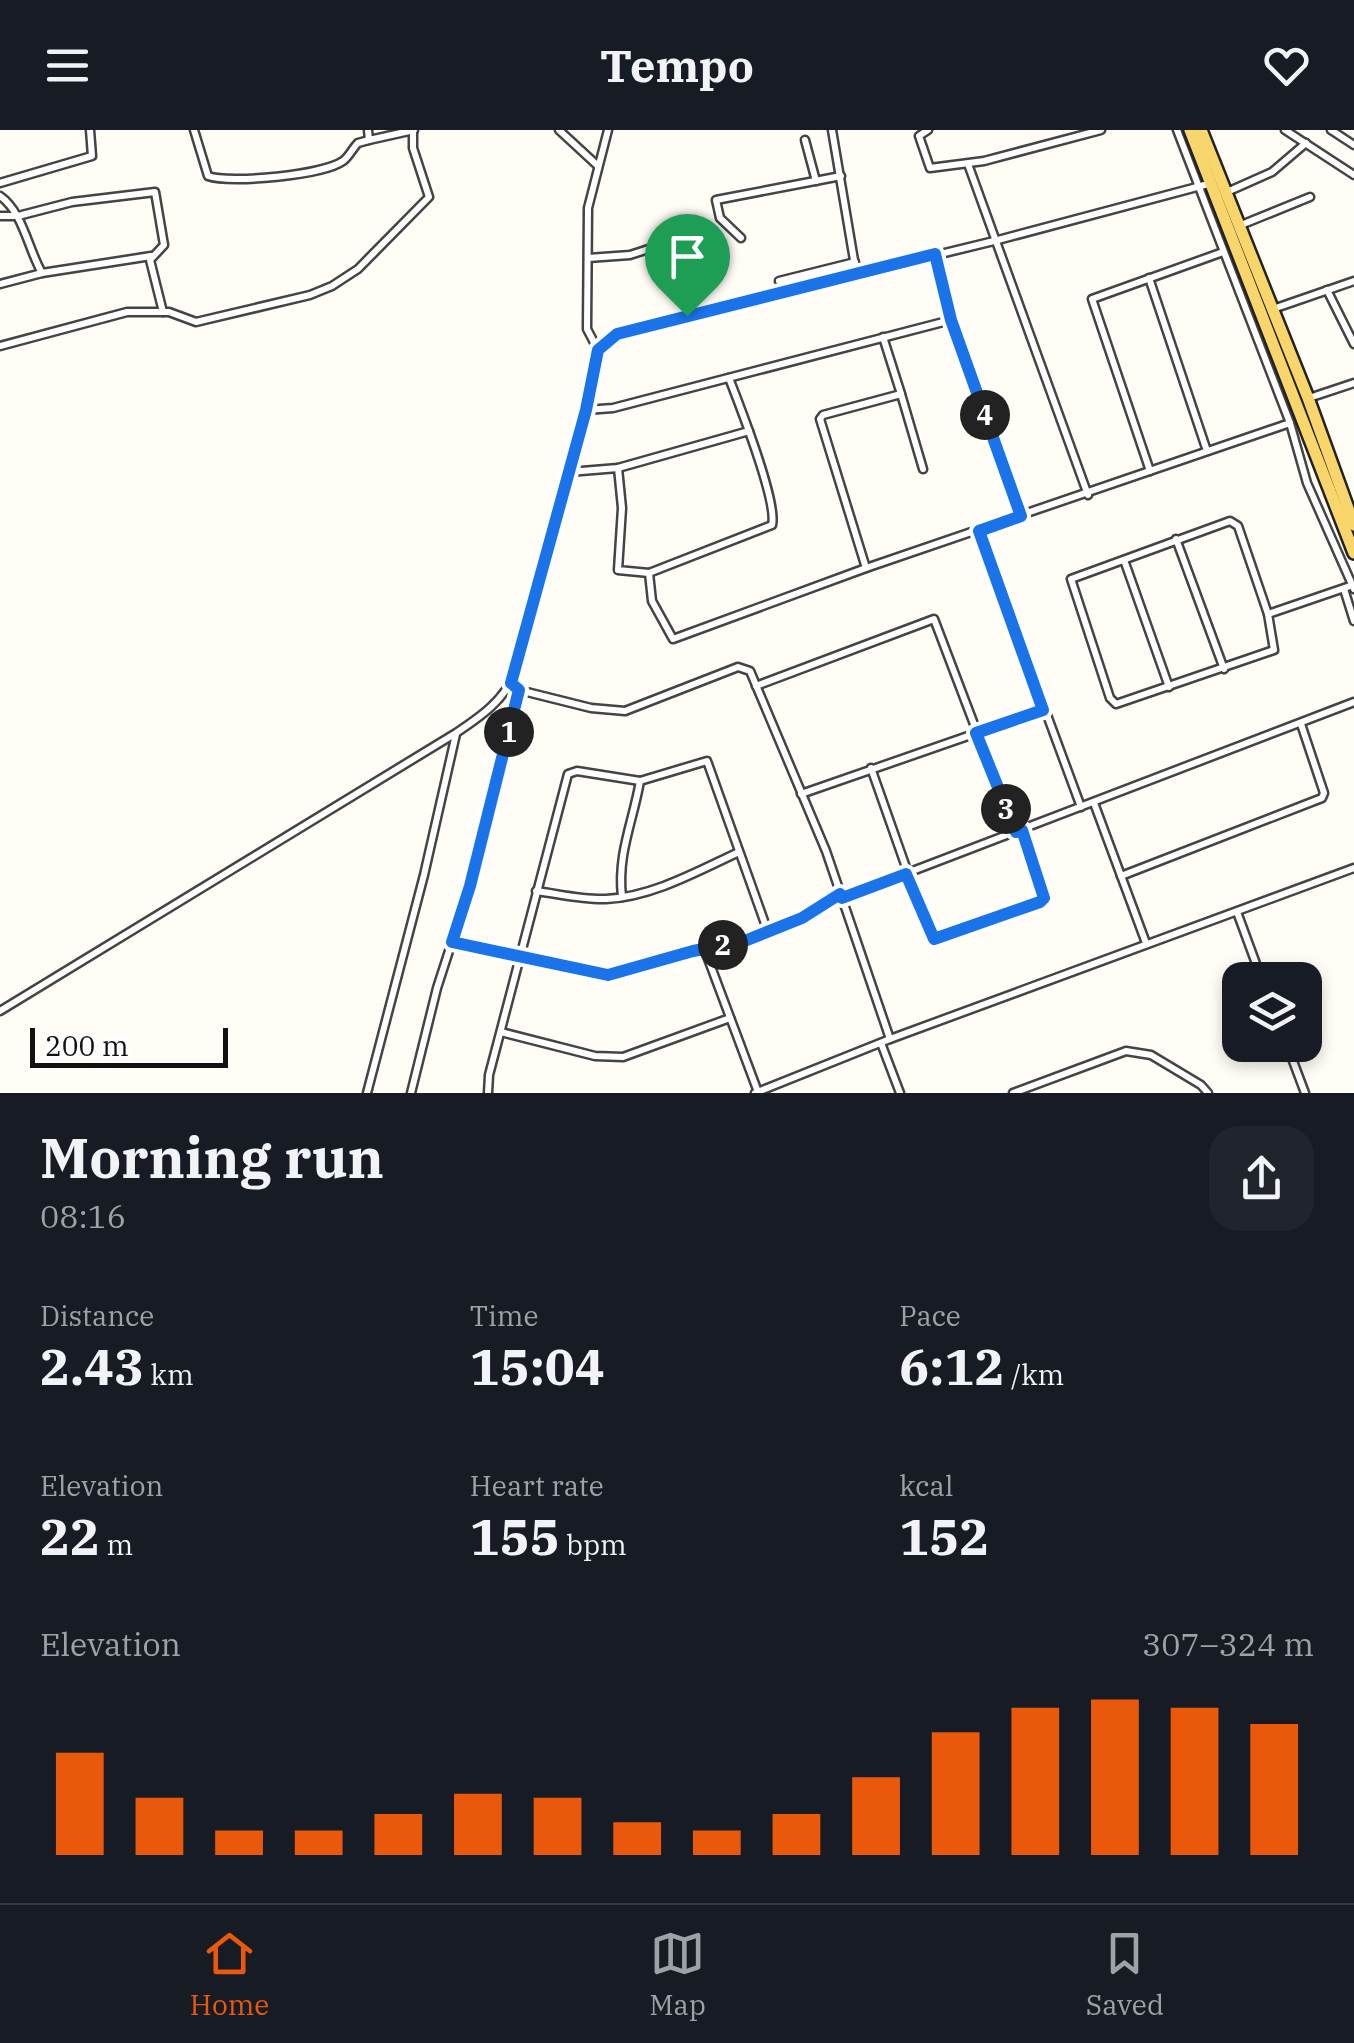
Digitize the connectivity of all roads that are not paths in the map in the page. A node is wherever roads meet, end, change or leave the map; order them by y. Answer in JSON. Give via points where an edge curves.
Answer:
{"nodes":[{"id":1,"x":90,"y":130,"type":"edge"},
{"id":2,"x":194,"y":130,"type":"edge"},
{"id":3,"x":368,"y":130,"type":"edge"},
{"id":4,"x":414,"y":130,"type":"edge"},
{"id":5,"x":559,"y":130,"type":"edge"},
{"id":6,"x":608,"y":130,"type":"edge"},
{"id":7,"x":832,"y":130,"type":"edge"},
{"id":8,"x":928,"y":130,"type":"edge"},
{"id":9,"x":1101,"y":130,"type":"edge"},
{"id":10,"x":1177,"y":130,"type":"edge"},
{"id":11,"x":1190,"y":130,"type":"edge"},
{"id":12,"x":1201,"y":130,"type":"edge"},
{"id":13,"x":1285,"y":130,"type":"edge"},
{"id":14,"x":1331,"y":130,"type":"edge"},
{"id":15,"x":369,"y":140,"type":"junction"},
{"id":16,"x":806,"y":140,"type":"dead end"},
{"id":17,"x":1306,"y":143,"type":"junction"},
{"id":18,"x":1354,"y":146,"type":"edge"},
{"id":19,"x":968,"y":164,"type":"junction"},
{"id":20,"x":599,"y":166,"type":"junction"},
{"id":21,"x":1354,"y":174,"type":"edge"},
{"id":22,"x":841,"y":176,"type":"junction"},
{"id":23,"x":816,"y":181,"type":"junction"},
{"id":24,"x":0,"y":183,"type":"edge"},
{"id":25,"x":1206,"y":184,"type":"junction"},
{"id":26,"x":1227,"y":192,"type":"junction"},
{"id":27,"x":0,"y":196,"type":"edge"},
{"id":28,"x":1310,"y":196,"type":"dead end"},
{"id":29,"x":0,"y":216,"type":"edge"},
{"id":30,"x":18,"y":216,"type":"junction"},
{"id":31,"x":1240,"y":226,"type":"junction"},
{"id":32,"x":741,"y":238,"type":"dead end"},
{"id":33,"x":998,"y":240,"type":"junction"},
{"id":34,"x":667,"y":243,"type":"dead end"},
{"id":35,"x":1223,"y":252,"type":"junction"},
{"id":36,"x":935,"y":254,"type":"junction"},
{"id":37,"x":152,"y":255,"type":"junction"},
{"id":38,"x":588,"y":258,"type":"junction"},
{"id":39,"x":855,"y":262,"type":"junction"},
{"id":40,"x":856,"y":272,"type":"junction"},
{"id":41,"x":42,"y":273,"type":"junction"},
{"id":42,"x":798,"y":276,"type":"junction"},
{"id":43,"x":1148,"y":278,"type":"junction"},
{"id":44,"x":778,"y":281,"type":"dead end"},
{"id":45,"x":1354,"y":281,"type":"edge"},
{"id":46,"x":0,"y":284,"type":"edge"},
{"id":47,"x":801,"y":287,"type":"junction"},
{"id":48,"x":1327,"y":290,"type":"junction"},
{"id":49,"x":1272,"y":310,"type":"junction"},
{"id":50,"x":163,"y":312,"type":"junction"},
{"id":51,"x":951,"y":320,"type":"junction"},
{"id":52,"x":883,"y":337,"type":"junction"},
{"id":53,"x":1354,"y":344,"type":"edge"},
{"id":54,"x":0,"y":346,"type":"edge"},
{"id":55,"x":598,"y":350,"type":"junction"},
{"id":56,"x":729,"y":378,"type":"junction"},
{"id":57,"x":1354,"y":383,"type":"edge"},
{"id":58,"x":901,"y":394,"type":"junction"},
{"id":59,"x":1308,"y":398,"type":"junction"},
{"id":60,"x":586,"y":410,"type":"junction"},
{"id":61,"x":1290,"y":423,"type":"junction"},
{"id":62,"x":749,"y":431,"type":"junction"},
{"id":63,"x":1208,"y":450,"type":"junction"},
{"id":64,"x":618,"y":468,"type":"junction"},
{"id":65,"x":923,"y":469,"type":"dead end"},
{"id":66,"x":1150,"y":471,"type":"junction"},
{"id":67,"x":569,"y":472,"type":"junction"},
{"id":68,"x":1088,"y":494,"type":"junction"},
{"id":69,"x":1021,"y":516,"type":"junction"},
{"id":70,"x":1354,"y":525,"type":"edge"},
{"id":71,"x":979,"y":531,"type":"junction"},
{"id":72,"x":1176,"y":539,"type":"junction"},
{"id":73,"x":1354,"y":554,"type":"edge"},
{"id":74,"x":1124,"y":560,"type":"junction"},
{"id":75,"x":866,"y":568,"type":"junction"},
{"id":76,"x":649,"y":573,"type":"junction"},
{"id":77,"x":1354,"y":587,"type":"edge"},
{"id":78,"x":1344,"y":590,"type":"junction"},
{"id":79,"x":1268,"y":614,"type":"junction"},
{"id":80,"x":1354,"y":621,"type":"edge"},
{"id":81,"x":1224,"y":668,"type":"junction"},
{"id":82,"x":511,"y":683,"type":"junction"},
{"id":83,"x":756,"y":686,"type":"junction"},
{"id":84,"x":1169,"y":687,"type":"junction"},
{"id":85,"x":519,"y":690,"type":"junction"},
{"id":86,"x":1354,"y":702,"type":"edge"},
{"id":87,"x":1043,"y":710,"type":"junction"},
{"id":88,"x":1302,"y":724,"type":"junction"},
{"id":89,"x":456,"y":733,"type":"junction"},
{"id":90,"x":976,"y":733,"type":"junction"},
{"id":91,"x":871,"y":768,"type":"junction"},
{"id":92,"x":640,"y":781,"type":"junction"},
{"id":93,"x":801,"y":794,"type":"junction"},
{"id":94,"x":1094,"y":803,"type":"junction"},
{"id":95,"x":1081,"y":808,"type":"junction"},
{"id":96,"x":1018,"y":831,"type":"junction"},
{"id":97,"x":739,"y":852,"type":"junction"},
{"id":98,"x":1354,"y":868,"type":"edge"},
{"id":99,"x":907,"y":873,"type":"junction"},
{"id":100,"x":1121,"y":876,"type":"junction"},
{"id":101,"x":536,"y":891,"type":"junction"},
{"id":102,"x":841,"y":896,"type":"junction"},
{"id":103,"x":622,"y":897,"type":"junction"},
{"id":104,"x":1236,"y":912,"type":"junction"},
{"id":105,"x":768,"y":932,"type":"junction"},
{"id":106,"x":452,"y":942,"type":"junction"},
{"id":107,"x":1146,"y":943,"type":"junction"},
{"id":108,"x":704,"y":948,"type":"junction"},
{"id":109,"x":519,"y":958,"type":"junction"},
{"id":110,"x":1255,"y":962,"type":"edge"},
{"id":111,"x":0,"y":1011,"type":"edge"},
{"id":112,"x":730,"y":1018,"type":"junction"},
{"id":113,"x":501,"y":1032,"type":"junction"},
{"id":114,"x":890,"y":1039,"type":"junction"},
{"id":115,"x":881,"y":1043,"type":"junction"},
{"id":116,"x":1293,"y":1062,"type":"edge"},
{"id":117,"x":367,"y":1093,"type":"edge"},
{"id":118,"x":411,"y":1093,"type":"edge"},
{"id":119,"x":488,"y":1093,"type":"edge"},
{"id":120,"x":757,"y":1093,"type":"edge"},
{"id":121,"x":900,"y":1093,"type":"edge"},
{"id":122,"x":1013,"y":1093,"type":"edge"},
{"id":123,"x":1208,"y":1093,"type":"edge"},
{"id":124,"x":1305,"y":1093,"type":"edge"}],
"edges":[{"from":1,"to":24,"type":"street","via":[[89,158]]},
{"from":2,"to":15,"type":"street","via":[[204,171],[229,180],[330,168]]},
{"from":3,"to":15,"type":"street"},
{"from":4,"to":15,"type":"street"},
{"from":4,"to":50,"type":"street","via":[[429,197],[358,269],[310,295],[205,321]]},
{"from":5,"to":20,"type":"street"},
{"from":6,"to":20,"type":"street"},
{"from":7,"to":22,"type":"street"},
{"from":8,"to":19,"type":"street","via":[[919,136],[930,168]]},
{"from":9,"to":19,"type":"street"},
{"from":10,"to":25,"type":"street"},
{"from":11,"to":25,"type":"main road"},
{"from":12,"to":26,"type":"main road"},
{"from":13,"to":17,"type":"street"},
{"from":14,"to":18,"type":"street"},
{"from":16,"to":23,"type":"street"},
{"from":17,"to":21,"type":"street"},
{"from":17,"to":26,"type":"street","via":[[1272,172]]},
{"from":19,"to":33,"type":"street"},
{"from":20,"to":38,"type":"street","via":[[588,208]]},
{"from":22,"to":23,"type":"street"},
{"from":22,"to":39,"type":"street"},
{"from":23,"to":32,"type":"street","via":[[716,200],[720,218]]},
{"from":25,"to":33,"type":"street"},
{"from":25,"to":35,"type":"street"},
{"from":25,"to":73,"type":"main road"},
{"from":26,"to":31,"type":"main road"},
{"from":27,"to":30,"type":"street"},
{"from":28,"to":31,"type":"street"},
{"from":29,"to":30,"type":"street"},
{"from":30,"to":37,"type":"street","via":[[155,192],[164,245]]},
{"from":30,"to":41,"type":"street"},
{"from":31,"to":49,"type":"main road"},
{"from":33,"to":36,"type":"street"},
{"from":33,"to":68,"type":"street"},
{"from":34,"to":38,"type":"street"},
{"from":35,"to":43,"type":"street"},
{"from":35,"to":61,"type":"street"},
{"from":36,"to":40,"type":"street"},
{"from":36,"to":51,"type":"street"},
{"from":37,"to":41,"type":"street"},
{"from":37,"to":50,"type":"street"},
{"from":38,"to":55,"type":"street","via":[[588,329]]},
{"from":39,"to":40,"type":"street"},
{"from":39,"to":42,"type":"street"},
{"from":40,"to":47,"type":"street"},
{"from":41,"to":46,"type":"street"},
{"from":42,"to":44,"type":"street"},
{"from":42,"to":47,"type":"street"},
{"from":43,"to":63,"type":"street"},
{"from":43,"to":66,"type":"street","via":[[1092,299]]},
{"from":45,"to":48,"type":"street"},
{"from":47,"to":55,"type":"street","via":[[617,334]]},
{"from":48,"to":49,"type":"street"},
{"from":48,"to":53,"type":"street"},
{"from":49,"to":59,"type":"main road"},
{"from":50,"to":54,"type":"street","via":[[127,312]]},
{"from":51,"to":52,"type":"street"},
{"from":51,"to":69,"type":"street"},
{"from":52,"to":56,"type":"street"},
{"from":52,"to":58,"type":"street"},
{"from":55,"to":60,"type":"street"},
{"from":56,"to":60,"type":"street"},
{"from":56,"to":62,"type":"street"},
{"from":57,"to":59,"type":"street"},
{"from":58,"to":65,"type":"street"},
{"from":58,"to":75,"type":"street","via":[[820,416]]},
{"from":59,"to":70,"type":"main road"},
{"from":60,"to":67,"type":"street"},
{"from":61,"to":63,"type":"street"},
{"from":61,"to":77,"type":"street","via":[[1307,483]]},
{"from":62,"to":64,"type":"street"},
{"from":62,"to":76,"type":"street","via":[[774,522]]},
{"from":63,"to":66,"type":"street"},
{"from":64,"to":67,"type":"street"},
{"from":64,"to":76,"type":"street","via":[[618,570]]},
{"from":66,"to":68,"type":"street"},
{"from":67,"to":82,"type":"street"},
{"from":68,"to":69,"type":"street"},
{"from":69,"to":71,"type":"street"},
{"from":71,"to":75,"type":"street"},
{"from":71,"to":87,"type":"street"},
{"from":72,"to":74,"type":"street"},
{"from":72,"to":79,"type":"street","via":[[1236,524]]},
{"from":72,"to":81,"type":"street"},
{"from":74,"to":84,"type":"street"},
{"from":74,"to":84,"type":"street","via":[[1069,581],[1110,698],[1119,706]]},
{"from":75,"to":76,"type":"street","via":[[672,639],[652,600]]},
{"from":77,"to":78,"type":"street"},
{"from":78,"to":79,"type":"street"},
{"from":78,"to":80,"type":"street"},
{"from":79,"to":81,"type":"street","via":[[1274,650]]},
{"from":81,"to":84,"type":"street"},
{"from":82,"to":85,"type":"street"},
{"from":82,"to":89,"type":"street"},
{"from":83,"to":85,"type":"street","via":[[750,671],[738,668],[625,711]]},
{"from":83,"to":90,"type":"street","via":[[934,619]]},
{"from":83,"to":93,"type":"street"},
{"from":85,"to":106,"type":"street"},
{"from":86,"to":88,"type":"street"},
{"from":87,"to":90,"type":"street"},
{"from":87,"to":95,"type":"street"},
{"from":88,"to":94,"type":"street"},
{"from":88,"to":100,"type":"street","via":[[1322,798]]},
{"from":89,"to":111,"type":"street"},
{"from":89,"to":117,"type":"street"},
{"from":90,"to":91,"type":"street"},
{"from":90,"to":96,"type":"street"},
{"from":91,"to":93,"type":"street"},
{"from":91,"to":99,"type":"street"},
{"from":92,"to":97,"type":"street","via":[[706,761]]},
{"from":92,"to":101,"type":"street","via":[[568,774]]},
{"from":92,"to":103,"type":"street","via":[[623,844]]},
{"from":93,"to":102,"type":"street"},
{"from":94,"to":95,"type":"street"},
{"from":94,"to":100,"type":"street"},
{"from":95,"to":96,"type":"street"},
{"from":96,"to":99,"type":"street"},
{"from":96,"to":99,"type":"street","via":[[1044,892],[1040,902],[934,939]]},
{"from":97,"to":103,"type":"street"},
{"from":97,"to":105,"type":"street"},
{"from":98,"to":104,"type":"street"},
{"from":99,"to":102,"type":"street"},
{"from":100,"to":107,"type":"street"},
{"from":101,"to":103,"type":"street"},
{"from":101,"to":109,"type":"street"},
{"from":102,"to":105,"type":"street"},
{"from":102,"to":114,"type":"street"},
{"from":104,"to":107,"type":"street"},
{"from":104,"to":110,"type":"street"},
{"from":105,"to":108,"type":"street"},
{"from":106,"to":109,"type":"street"},
{"from":106,"to":118,"type":"street"},
{"from":107,"to":114,"type":"street"},
{"from":108,"to":109,"type":"street","via":[[608,975]]},
{"from":108,"to":112,"type":"street"},
{"from":109,"to":113,"type":"street"},
{"from":112,"to":113,"type":"street","via":[[623,1057]]},
{"from":112,"to":120,"type":"street"},
{"from":113,"to":119,"type":"street"},
{"from":114,"to":115,"type":"street"},
{"from":115,"to":120,"type":"street"},
{"from":115,"to":121,"type":"street"},
{"from":116,"to":124,"type":"street"},
{"from":122,"to":123,"type":"street","via":[[1138,1051]]}]}
